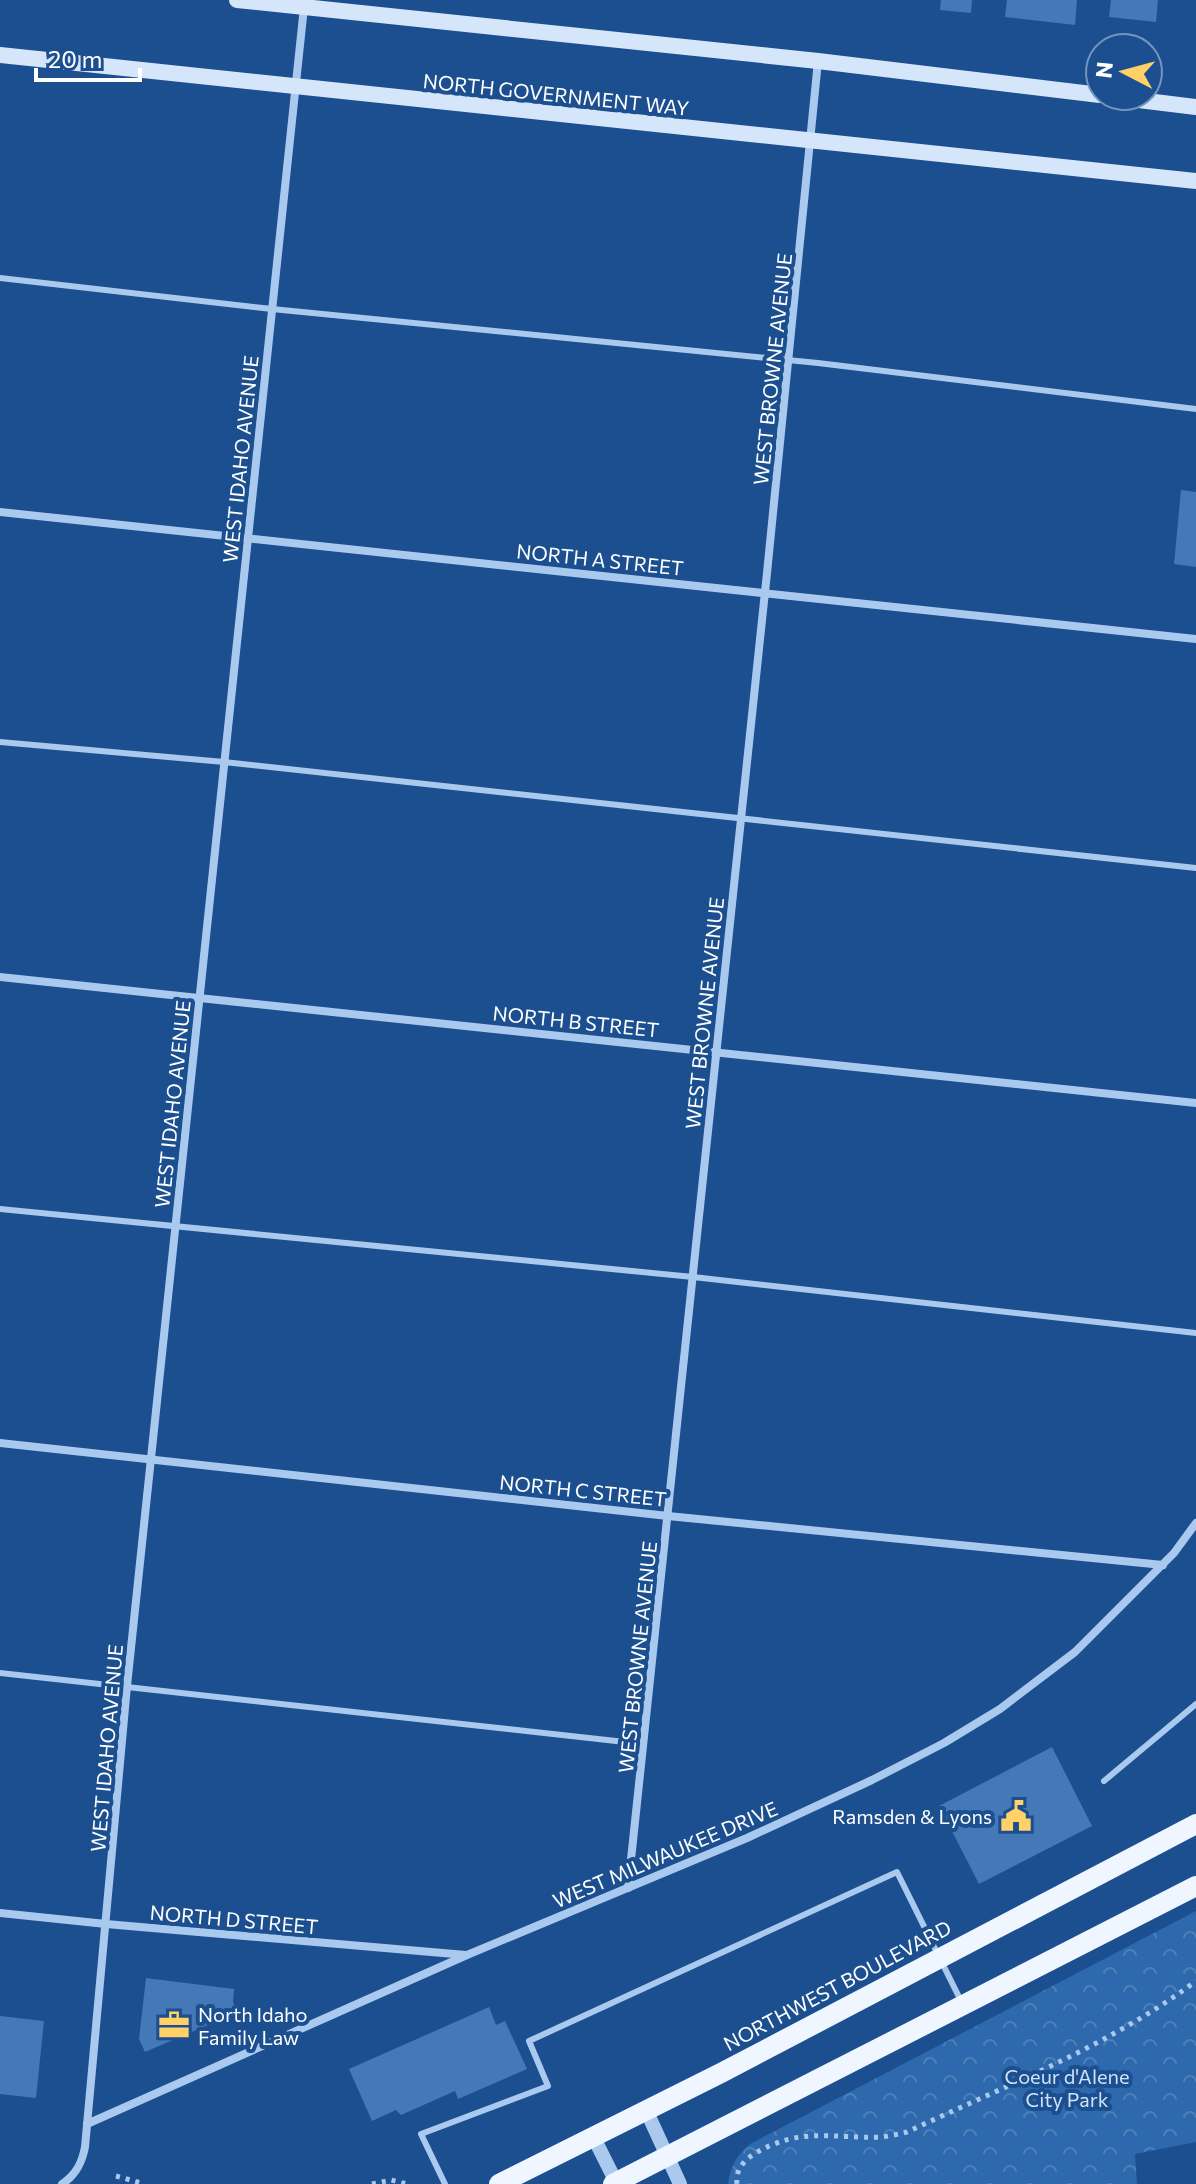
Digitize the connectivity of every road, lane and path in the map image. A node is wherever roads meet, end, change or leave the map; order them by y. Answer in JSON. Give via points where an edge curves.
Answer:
{"nodes":[{"id":1,"x":237,"y":0,"type":"edge"},
{"id":2,"x":304,"y":7,"type":"junction"},
{"id":3,"x":0,"y":55,"type":"edge"},
{"id":4,"x":818,"y":61,"type":"junction"},
{"id":5,"x":296,"y":87,"type":"junction"},
{"id":6,"x":1084,"y":94,"type":"edge"},
{"id":7,"x":1164,"y":103,"type":"edge"},
{"id":8,"x":1196,"y":107,"type":"edge"},
{"id":9,"x":811,"y":141,"type":"junction"},
{"id":10,"x":1196,"y":181,"type":"edge"},
{"id":11,"x":0,"y":278,"type":"edge"},
{"id":12,"x":272,"y":309,"type":"junction"},
{"id":13,"x":789,"y":360,"type":"junction"},
{"id":14,"x":1196,"y":409,"type":"edge"},
{"id":15,"x":0,"y":512,"type":"edge"},
{"id":16,"x":248,"y":538,"type":"junction"},
{"id":17,"x":765,"y":592,"type":"junction"},
{"id":18,"x":1196,"y":639,"type":"edge"},
{"id":19,"x":0,"y":742,"type":"edge"},
{"id":20,"x":224,"y":762,"type":"junction"},
{"id":21,"x":741,"y":819,"type":"junction"},
{"id":22,"x":1196,"y":868,"type":"edge"},
{"id":23,"x":0,"y":977,"type":"edge"},
{"id":24,"x":199,"y":998,"type":"junction"},
{"id":25,"x":716,"y":1052,"type":"junction"},
{"id":26,"x":1196,"y":1103,"type":"edge"},
{"id":27,"x":0,"y":1209,"type":"edge"},
{"id":28,"x":176,"y":1228,"type":"junction"},
{"id":29,"x":693,"y":1277,"type":"junction"},
{"id":30,"x":1196,"y":1333,"type":"edge"},
{"id":31,"x":0,"y":1443,"type":"edge"},
{"id":32,"x":151,"y":1460,"type":"junction"},
{"id":33,"x":668,"y":1516,"type":"junction"},
{"id":34,"x":1196,"y":1523,"type":"edge"},
{"id":35,"x":1163,"y":1565,"type":"junction"},
{"id":36,"x":0,"y":1673,"type":"edge"},
{"id":37,"x":127,"y":1686,"type":"junction"},
{"id":38,"x":1196,"y":1704,"type":"edge"},
{"id":39,"x":643,"y":1744,"type":"junction"},
{"id":40,"x":1104,"y":1781,"type":"dead end"},
{"id":41,"x":1196,"y":1824,"type":"edge"},
{"id":42,"x":1196,"y":1886,"type":"edge"},
{"id":43,"x":628,"y":1888,"type":"junction"},
{"id":44,"x":0,"y":1913,"type":"edge"},
{"id":45,"x":106,"y":1924,"type":"junction"},
{"id":46,"x":467,"y":1955,"type":"junction"},
{"id":47,"x":940,"y":1958,"type":"junction"},
{"id":48,"x":1196,"y":1981,"type":"edge"},
{"id":49,"x":963,"y":2006,"type":"junction"},
{"id":50,"x":646,"y":2110,"type":"junction"},
{"id":51,"x":87,"y":2124,"type":"junction"},
{"id":52,"x":593,"y":2136,"type":"junction"},
{"id":53,"x":668,"y":2157,"type":"junction"},
{"id":54,"x":116,"y":2176,"type":"dead end"},
{"id":55,"x":62,"y":2184,"type":"edge"},
{"id":56,"x":145,"y":2184,"type":"edge"},
{"id":57,"x":372,"y":2184,"type":"edge"},
{"id":58,"x":407,"y":2184,"type":"edge"},
{"id":59,"x":445,"y":2184,"type":"edge"},
{"id":60,"x":499,"y":2184,"type":"edge"},
{"id":61,"x":615,"y":2184,"type":"edge"},
{"id":62,"x":680,"y":2184,"type":"edge"},
{"id":63,"x":737,"y":2184,"type":"edge"}],
"edges":[{"from":1,"to":2,"type":"main road"},
{"from":2,"to":4,"type":"main road"},
{"from":2,"to":5,"type":"street"},
{"from":3,"to":5,"type":"main road","name":"NORTH GOVERNMENT WAY"},
{"from":4,"to":6,"type":"main road"},
{"from":4,"to":9,"type":"street"},
{"from":5,"to":9,"type":"main road","name":"NORTH GOVERNMENT WAY"},
{"from":5,"to":12,"type":"street","name":"WEST IDAHO AVENUE"},
{"from":7,"to":8,"type":"main road"},
{"from":9,"to":10,"type":"main road","name":"NORTH GOVERNMENT WAY"},
{"from":9,"to":13,"type":"street","name":"WEST BROWNE AVENUE"},
{"from":11,"to":12,"type":"lane"},
{"from":12,"to":13,"type":"lane"},
{"from":12,"to":16,"type":"street","name":"WEST IDAHO AVENUE"},
{"from":13,"to":14,"type":"lane"},
{"from":13,"to":17,"type":"street","name":"WEST BROWNE AVENUE"},
{"from":15,"to":16,"type":"street","name":"NORTH A STREET"},
{"from":16,"to":17,"type":"street","name":"NORTH A STREET"},
{"from":16,"to":20,"type":"street","name":"WEST IDAHO AVENUE"},
{"from":17,"to":18,"type":"street","name":"NORTH A STREET"},
{"from":17,"to":21,"type":"street","name":"WEST BROWNE AVENUE"},
{"from":19,"to":20,"type":"lane"},
{"from":20,"to":21,"type":"lane"},
{"from":20,"to":24,"type":"street","name":"WEST IDAHO AVENUE"},
{"from":21,"to":22,"type":"lane"},
{"from":21,"to":25,"type":"street","name":"WEST BROWNE AVENUE"},
{"from":23,"to":24,"type":"street","name":"NORTH B STREET"},
{"from":24,"to":25,"type":"street","name":"NORTH B STREET"},
{"from":24,"to":28,"type":"street","name":"WEST IDAHO AVENUE"},
{"from":25,"to":26,"type":"street","name":"NORTH B STREET"},
{"from":25,"to":29,"type":"street","name":"WEST BROWNE AVENUE"},
{"from":27,"to":28,"type":"lane"},
{"from":28,"to":29,"type":"lane"},
{"from":28,"to":32,"type":"street","name":"WEST IDAHO AVENUE"},
{"from":29,"to":30,"type":"lane"},
{"from":29,"to":33,"type":"street","name":"WEST BROWNE AVENUE"},
{"from":31,"to":32,"type":"street","name":"NORTH C STREET"},
{"from":32,"to":33,"type":"street","name":"NORTH C STREET"},
{"from":32,"to":37,"type":"street","name":"WEST IDAHO AVENUE"},
{"from":33,"to":35,"type":"street","name":"NORTH C STREET"},
{"from":33,"to":39,"type":"street","name":"WEST BROWNE AVENUE"},
{"from":34,"to":35,"type":"street","name":"WEST MILWAUKEE DRIVE"},
{"from":35,"to":43,"type":"street","name":"WEST MILWAUKEE DRIVE","via":[[1075,1652],[1000,1709],[872,1780]]},
{"from":36,"to":37,"type":"lane"},
{"from":37,"to":39,"type":"lane"},
{"from":37,"to":45,"type":"street","name":"WEST IDAHO AVENUE"},
{"from":38,"to":40,"type":"lane"},
{"from":39,"to":43,"type":"street","name":"WEST BROWNE AVENUE"},
{"from":41,"to":47,"type":"main road","name":"NORTHWEST BOULEVARD"},
{"from":42,"to":49,"type":"main road"},
{"from":43,"to":46,"type":"street","name":"WEST MILWAUKEE DRIVE"},
{"from":44,"to":45,"type":"street","name":"NORTH D STREET"},
{"from":45,"to":46,"type":"street","name":"NORTH D STREET"},
{"from":45,"to":51,"type":"street","name":"WEST IDAHO AVENUE"},
{"from":46,"to":51,"type":"street","name":"WEST MILWAUKEE DRIVE"},
{"from":47,"to":49,"type":"lane"},
{"from":47,"to":50,"type":"main road","name":"NORTHWEST BOULEVARD"},
{"from":47,"to":59,"type":"lane","via":[[897,1872],[529,2041],[548,2086],[421,2134]]},
{"from":48,"to":63,"type":"path","via":[[1113,2035],[907,2132],[885,2137],[817,2135],[776,2143],[745,2160]]},
{"from":49,"to":53,"type":"main road"},
{"from":50,"to":52,"type":"main road","name":"NORTHWEST BOULEVARD"},
{"from":50,"to":53,"type":"street"},
{"from":51,"to":55,"type":"street","name":"WEST IDAHO AVENUE","via":[[79,2168]]},
{"from":52,"to":60,"type":"main road","name":"NORTHWEST BOULEVARD"},
{"from":52,"to":61,"type":"street"},
{"from":53,"to":61,"type":"main road"},
{"from":53,"to":62,"type":"street"},
{"from":54,"to":56,"type":"path"},
{"from":57,"to":58,"type":"path"}]}
